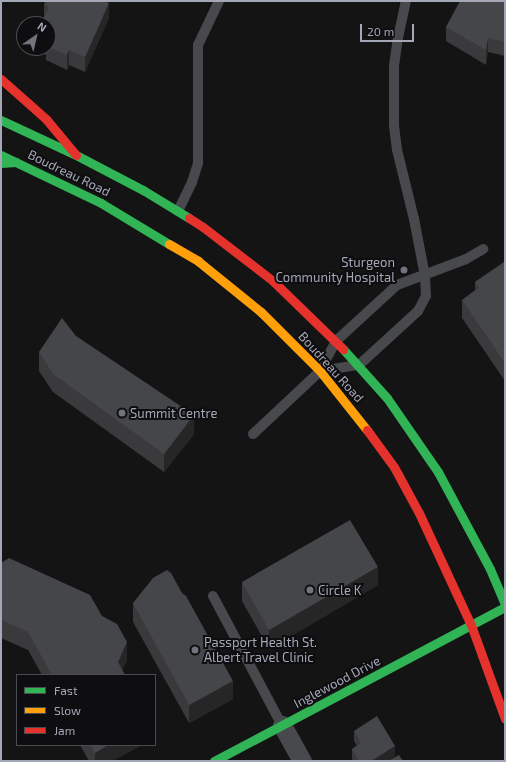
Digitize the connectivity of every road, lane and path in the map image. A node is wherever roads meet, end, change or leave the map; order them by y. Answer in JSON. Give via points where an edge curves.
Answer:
{"nodes":[{"id":1,"x":220,"y":1,"type":"edge"},
{"id":2,"x":406,"y":1,"type":"edge"},
{"id":3,"x":1,"y":79,"type":"edge"},
{"id":4,"x":1,"y":120,"type":"edge"},
{"id":5,"x":1,"y":155,"type":"edge"},
{"id":6,"x":76,"y":155,"type":"junction"},
{"id":7,"x":16,"y":162,"type":"junction"},
{"id":8,"x":1,"y":163,"type":"edge"},
{"id":9,"x":178,"y":211,"type":"junction"},
{"id":10,"x":483,"y":249,"type":"dead end"},
{"id":11,"x":425,"y":276,"type":"junction"},
{"id":12,"x":336,"y":341,"type":"junction"},
{"id":13,"x":359,"y":366,"type":"junction"},
{"id":14,"x":320,"y":371,"type":"junction"},
{"id":15,"x":253,"y":434,"type":"dead end"},
{"id":16,"x":213,"y":596,"type":"dead end"},
{"id":17,"x":505,"y":604,"type":"edge"},
{"id":18,"x":505,"y":607,"type":"edge"},
{"id":19,"x":471,"y":625,"type":"junction"},
{"id":20,"x":505,"y":719,"type":"edge"},
{"id":21,"x":282,"y":725,"type":"junction"},
{"id":22,"x":214,"y":761,"type":"edge"},
{"id":23,"x":302,"y":761,"type":"edge"}],
"edges":[{"from":1,"to":9,"type":"lane","via":[[198,45],[200,149],[192,182]]},
{"from":2,"to":11,"type":"lane","via":[[394,66],[394,126]]},
{"from":3,"to":6,"type":"main road","via":[[46,119]]},
{"from":4,"to":6,"type":"main road","name":"Boudreau Road"},
{"from":5,"to":7,"type":"main road","name":"Boudreau Road"},
{"from":6,"to":9,"type":"main road","name":"Boudreau Road"},
{"from":7,"to":8,"type":"main road"},
{"from":7,"to":14,"type":"main road","name":"Boudreau Road","via":[[102,203],[198,262],[261,312]]},
{"from":9,"to":12,"type":"main road","name":"Boudreau Road","via":[[235,250],[268,277]]},
{"from":10,"to":11,"type":"lane"},
{"from":11,"to":12,"type":"lane","via":[[398,285]]},
{"from":11,"to":13,"type":"lane","via":[[426,296],[421,307]]},
{"from":12,"to":13,"type":"main road","name":"Boudreau Road"},
{"from":12,"to":14,"type":"lane"},
{"from":13,"to":14,"type":"lane"},
{"from":13,"to":17,"type":"main road","name":"Boudreau Road","via":[[386,398],[438,472],[487,562]]},
{"from":14,"to":15,"type":"lane"},
{"from":14,"to":19,"type":"main road","name":"Boudreau Road","via":[[355,413],[394,467],[419,513]]},
{"from":16,"to":21,"type":"lane"},
{"from":18,"to":19,"type":"main road","name":"Inglewood Drive"},
{"from":19,"to":20,"type":"main road","name":"Boudreau Road"},
{"from":19,"to":21,"type":"main road","name":"Inglewood Drive"},
{"from":21,"to":22,"type":"main road","name":"Inglewood Drive"},
{"from":21,"to":23,"type":"street"}]}
